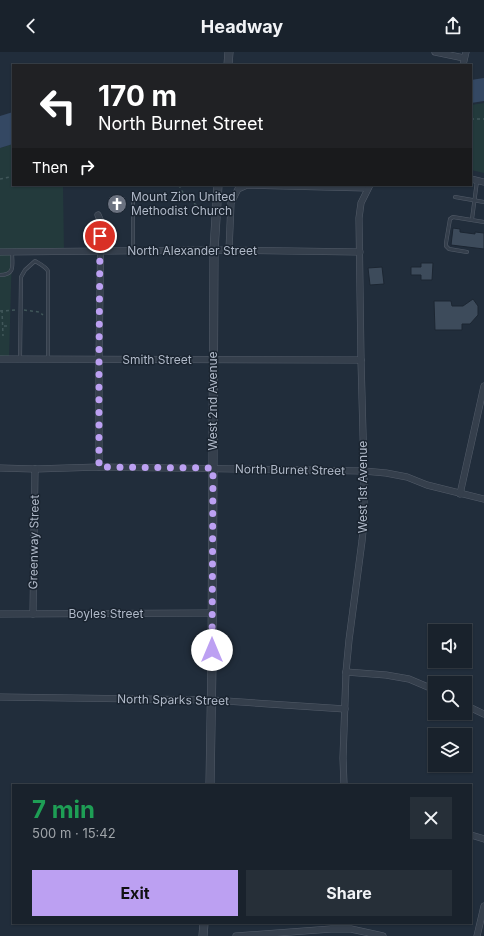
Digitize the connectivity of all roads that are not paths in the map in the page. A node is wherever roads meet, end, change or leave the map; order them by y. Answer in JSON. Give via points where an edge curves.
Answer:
{"nodes":[{"id":1,"x":229,"y":52,"type":"edge"},
{"id":2,"x":435,"y":52,"type":"edge"},
{"id":3,"x":464,"y":60,"type":"edge"},
{"id":4,"x":228,"y":64,"type":"edge"},
{"id":5,"x":474,"y":180,"type":"edge"},
{"id":6,"x":484,"y":182,"type":"edge"},
{"id":7,"x":245,"y":186,"type":"edge"},
{"id":8,"x":308,"y":186,"type":"edge"},
{"id":9,"x":369,"y":187,"type":"edge"},
{"id":10,"x":218,"y":188,"type":"edge"},
{"id":11,"x":455,"y":196,"type":"dead end"},
{"id":12,"x":474,"y":200,"type":"junction"},
{"id":13,"x":133,"y":201,"type":"dead end"},
{"id":14,"x":484,"y":202,"type":"edge"},
{"id":15,"x":98,"y":215,"type":"dead end"},
{"id":16,"x":472,"y":219,"type":"junction"},
{"id":17,"x":484,"y":222,"type":"edge"},
{"id":18,"x":214,"y":250,"type":"junction"},
{"id":19,"x":229,"y":250,"type":"junction"},
{"id":20,"x":100,"y":251,"type":"junction"},
{"id":21,"x":133,"y":251,"type":"junction"},
{"id":22,"x":0,"y":252,"type":"edge"},
{"id":23,"x":12,"y":252,"type":"junction"},
{"id":24,"x":35,"y":252,"type":"junction"},
{"id":25,"x":360,"y":252,"type":"junction"},
{"id":26,"x":467,"y":252,"type":"dead end"},
{"id":27,"x":35,"y":261,"type":"junction"},
{"id":28,"x":0,"y":275,"type":"edge"},
{"id":29,"x":0,"y":359,"type":"edge"},
{"id":30,"x":20,"y":359,"type":"junction"},
{"id":31,"x":48,"y":359,"type":"junction"},
{"id":32,"x":99,"y":359,"type":"junction"},
{"id":33,"x":214,"y":360,"type":"junction"},
{"id":34,"x":361,"y":360,"type":"junction"},
{"id":35,"x":484,"y":386,"type":"edge"},
{"id":36,"x":99,"y":467,"type":"junction"},
{"id":37,"x":0,"y":468,"type":"edge"},
{"id":38,"x":213,"y":468,"type":"junction"},
{"id":39,"x":35,"y":469,"type":"junction"},
{"id":40,"x":364,"y":471,"type":"junction"},
{"id":41,"x":460,"y":494,"type":"junction"},
{"id":42,"x":484,"y":499,"type":"edge"},
{"id":43,"x":212,"y":613,"type":"junction"},
{"id":44,"x":0,"y":614,"type":"edge"},
{"id":45,"x":33,"y":614,"type":"junction"},
{"id":46,"x":346,"y":672,"type":"junction"},
{"id":47,"x":428,"y":687,"type":"edge"},
{"id":48,"x":0,"y":697,"type":"edge"},
{"id":49,"x":211,"y":700,"type":"junction"},
{"id":50,"x":472,"y":708,"type":"edge"},
{"id":51,"x":345,"y":709,"type":"junction"},
{"id":52,"x":484,"y":714,"type":"edge"},
{"id":53,"x":210,"y":784,"type":"edge"},
{"id":54,"x":344,"y":784,"type":"edge"},
{"id":55,"x":472,"y":835,"type":"edge"},
{"id":56,"x":484,"y":839,"type":"edge"},
{"id":57,"x":484,"y":906,"type":"edge"},
{"id":58,"x":204,"y":924,"type":"edge"},
{"id":59,"x":351,"y":926,"type":"edge"},
{"id":60,"x":203,"y":936,"type":"edge"},
{"id":61,"x":236,"y":936,"type":"edge"},
{"id":62,"x":383,"y":936,"type":"edge"},
{"id":63,"x":478,"y":936,"type":"edge"}],
"edges":[{"from":1,"to":4,"type":"street"},
{"from":2,"to":3,"type":"street"},
{"from":5,"to":6,"type":"street"},
{"from":5,"to":12,"type":"lane"},
{"from":7,"to":19,"type":"street","via":[[238,189],[230,203]]},
{"from":8,"to":9,"type":"street"},
{"from":9,"to":25,"type":"street","name":"West 1st Avenue","via":[[361,203]]},
{"from":10,"to":18,"type":"street","name":"West 2nd Avenue"},
{"from":11,"to":12,"type":"lane"},
{"from":12,"to":14,"type":"lane"},
{"from":12,"to":16,"type":"lane"},
{"from":13,"to":21,"type":"lane"},
{"from":15,"to":20,"type":"street","via":[[101,222]]},
{"from":16,"to":17,"type":"lane"},
{"from":16,"to":26,"type":"lane","via":[[452,216],[450,219],[446,246],[449,249]]},
{"from":18,"to":19,"type":"street","name":"North Alexander Street"},
{"from":18,"to":21,"type":"street","name":"North Alexander Street"},
{"from":18,"to":33,"type":"street","name":"West 2nd Avenue"},
{"from":19,"to":25,"type":"street","name":"North Alexander Street"},
{"from":20,"to":21,"type":"street","name":"North Alexander Street"},
{"from":20,"to":24,"type":"street","name":"North Alexander Street"},
{"from":20,"to":32,"type":"street"},
{"from":22,"to":23,"type":"street","name":"North Alexander Street"},
{"from":23,"to":24,"type":"street","name":"North Alexander Street"},
{"from":23,"to":28,"type":"lane","via":[[10,273]]},
{"from":24,"to":27,"type":"lane"},
{"from":25,"to":34,"type":"street","name":"West 1st Avenue"},
{"from":27,"to":30,"type":"lane","via":[[21,277]]},
{"from":27,"to":31,"type":"lane","via":[[48,271]]},
{"from":29,"to":30,"type":"street","name":"Smith Street"},
{"from":30,"to":31,"type":"street","name":"Smith Street"},
{"from":31,"to":32,"type":"street","name":"Smith Street"},
{"from":32,"to":33,"type":"street","name":"Smith Street"},
{"from":32,"to":36,"type":"street"},
{"from":33,"to":34,"type":"street","name":"Smith Street"},
{"from":33,"to":38,"type":"street","name":"West 2nd Avenue"},
{"from":34,"to":40,"type":"street","name":"West 1st Avenue"},
{"from":35,"to":41,"type":"street"},
{"from":36,"to":38,"type":"street","name":"North Burnet Street"},
{"from":36,"to":39,"type":"street","name":"North Burnet Street"},
{"from":37,"to":39,"type":"street","name":"North Burnet Street"},
{"from":38,"to":40,"type":"street","name":"North Burnet Street"},
{"from":38,"to":43,"type":"street","name":"West 2nd Avenue"},
{"from":39,"to":45,"type":"street","name":"Greenway Street"},
{"from":40,"to":41,"type":"street","name":"North Burnet Street","via":[[407,477]]},
{"from":40,"to":46,"type":"street","name":"West 1st Avenue","via":[[364,521]]},
{"from":41,"to":42,"type":"street","name":"North Burnet Street"},
{"from":43,"to":45,"type":"street","name":"Boyles Street"},
{"from":43,"to":49,"type":"street","name":"West 2nd Avenue"},
{"from":44,"to":45,"type":"street","name":"Boyles Street"},
{"from":46,"to":47,"type":"street","via":[[409,679]]},
{"from":46,"to":51,"type":"street","name":"West 1st Avenue"},
{"from":48,"to":49,"type":"street","name":"North Sparks Street"},
{"from":49,"to":51,"type":"street","name":"North Sparks Street"},
{"from":49,"to":53,"type":"street","name":"West 2nd Avenue"},
{"from":50,"to":52,"type":"street"},
{"from":51,"to":54,"type":"street","name":"West 1st Avenue"},
{"from":55,"to":56,"type":"street"},
{"from":57,"to":63,"type":"street"},
{"from":58,"to":60,"type":"street"},
{"from":59,"to":61,"type":"street"},
{"from":59,"to":62,"type":"street"}]}
